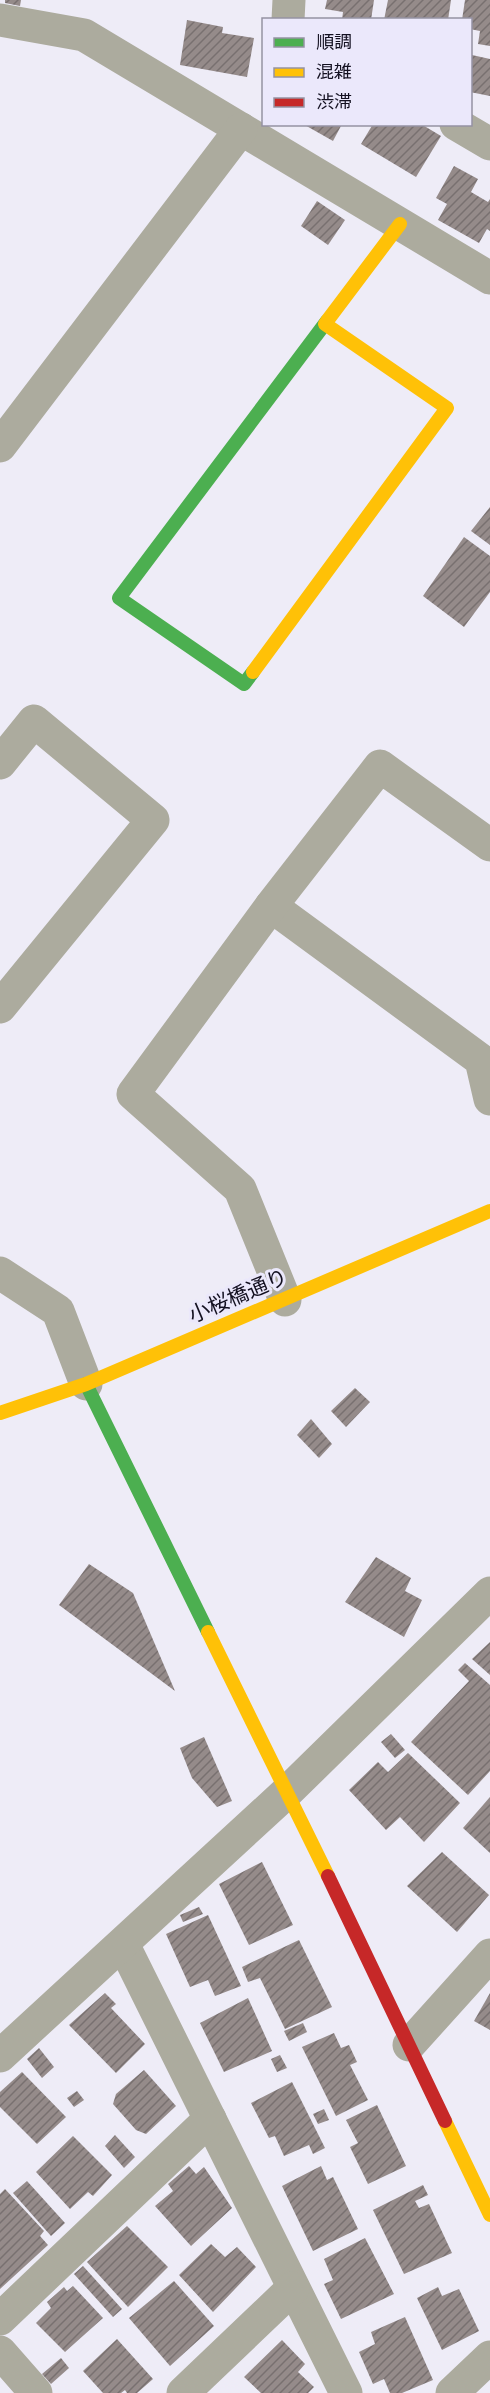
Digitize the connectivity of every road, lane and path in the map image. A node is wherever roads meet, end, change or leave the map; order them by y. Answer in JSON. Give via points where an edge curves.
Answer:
{"nodes":[{"id":1,"x":289,"y":0,"type":"edge"},
{"id":2,"x":288,"y":18,"type":"edge"},
{"id":3,"x":2,"y":26,"type":"edge"},
{"id":4,"x":459,"y":126,"type":"edge"},
{"id":5,"x":242,"y":129,"type":"junction"},
{"id":6,"x":490,"y":144,"type":"edge"},
{"id":7,"x":400,"y":224,"type":"junction"},
{"id":8,"x":490,"y":278,"type":"edge"},
{"id":9,"x":325,"y":324,"type":"junction"},
{"id":10,"x":0,"y":446,"type":"edge"},
{"id":11,"x":0,"y":763,"type":"edge"},
{"id":12,"x":490,"y":845,"type":"edge"},
{"id":13,"x":271,"y":906,"type":"junction"},
{"id":14,"x":0,"y":1007,"type":"edge"},
{"id":15,"x":490,"y":1099,"type":"edge"},
{"id":16,"x":490,"y":1211,"type":"edge"},
{"id":17,"x":0,"y":1273,"type":"edge"},
{"id":18,"x":285,"y":1300,"type":"junction"},
{"id":19,"x":86,"y":1384,"type":"junction"},
{"id":20,"x":0,"y":1413,"type":"edge"},
{"id":21,"x":490,"y":1593,"type":"edge"},
{"id":22,"x":287,"y":1792,"type":"junction"},
{"id":23,"x":123,"y":1944,"type":"junction"},
{"id":24,"x":490,"y":1955,"type":"edge"},
{"id":25,"x":409,"y":2045,"type":"junction"},
{"id":26,"x":0,"y":2056,"type":"edge"},
{"id":27,"x":210,"y":2119,"type":"junction"},
{"id":28,"x":490,"y":2215,"type":"edge"},
{"id":29,"x":294,"y":2288,"type":"junction"},
{"id":30,"x":0,"y":2319,"type":"edge"},
{"id":31,"x":0,"y":2352,"type":"edge"},
{"id":32,"x":490,"y":2357,"type":"edge"},
{"id":33,"x":36,"y":2393,"type":"edge"},
{"id":34,"x":183,"y":2393,"type":"edge"},
{"id":35,"x":346,"y":2393,"type":"edge"},
{"id":36,"x":452,"y":2393,"type":"edge"}],
"edges":[{"from":1,"to":2,"type":"street"},
{"from":3,"to":5,"type":"street","via":[[84,35]]},
{"from":4,"to":6,"type":"street"},
{"from":5,"to":7,"type":"street"},
{"from":5,"to":10,"type":"street"},
{"from":7,"to":8,"type":"street"},
{"from":7,"to":9,"type":"street"},
{"from":9,"to":9,"type":"street","via":[[119,598],[244,684],[447,408]]},
{"from":11,"to":14,"type":"street","via":[[34,722],[153,820]]},
{"from":12,"to":13,"type":"street","via":[[380,766]]},
{"from":13,"to":15,"type":"street","via":[[481,1060]]},
{"from":13,"to":18,"type":"street","via":[[133,1094],[240,1189]]},
{"from":16,"to":18,"type":"street","name":"小桜橋通り"},
{"from":17,"to":19,"type":"street","via":[[58,1311]]},
{"from":18,"to":19,"type":"street","name":"小桜橋通り"},
{"from":19,"to":20,"type":"street","name":"小桜橋通り"},
{"from":19,"to":22,"type":"street"},
{"from":21,"to":22,"type":"street"},
{"from":22,"to":23,"type":"street"},
{"from":22,"to":25,"type":"street"},
{"from":23,"to":26,"type":"street"},
{"from":23,"to":27,"type":"street"},
{"from":24,"to":25,"type":"street"},
{"from":25,"to":28,"type":"street"},
{"from":27,"to":29,"type":"street"},
{"from":27,"to":30,"type":"street"},
{"from":29,"to":34,"type":"street"},
{"from":29,"to":35,"type":"street"},
{"from":31,"to":33,"type":"street"},
{"from":32,"to":36,"type":"street"}]}
